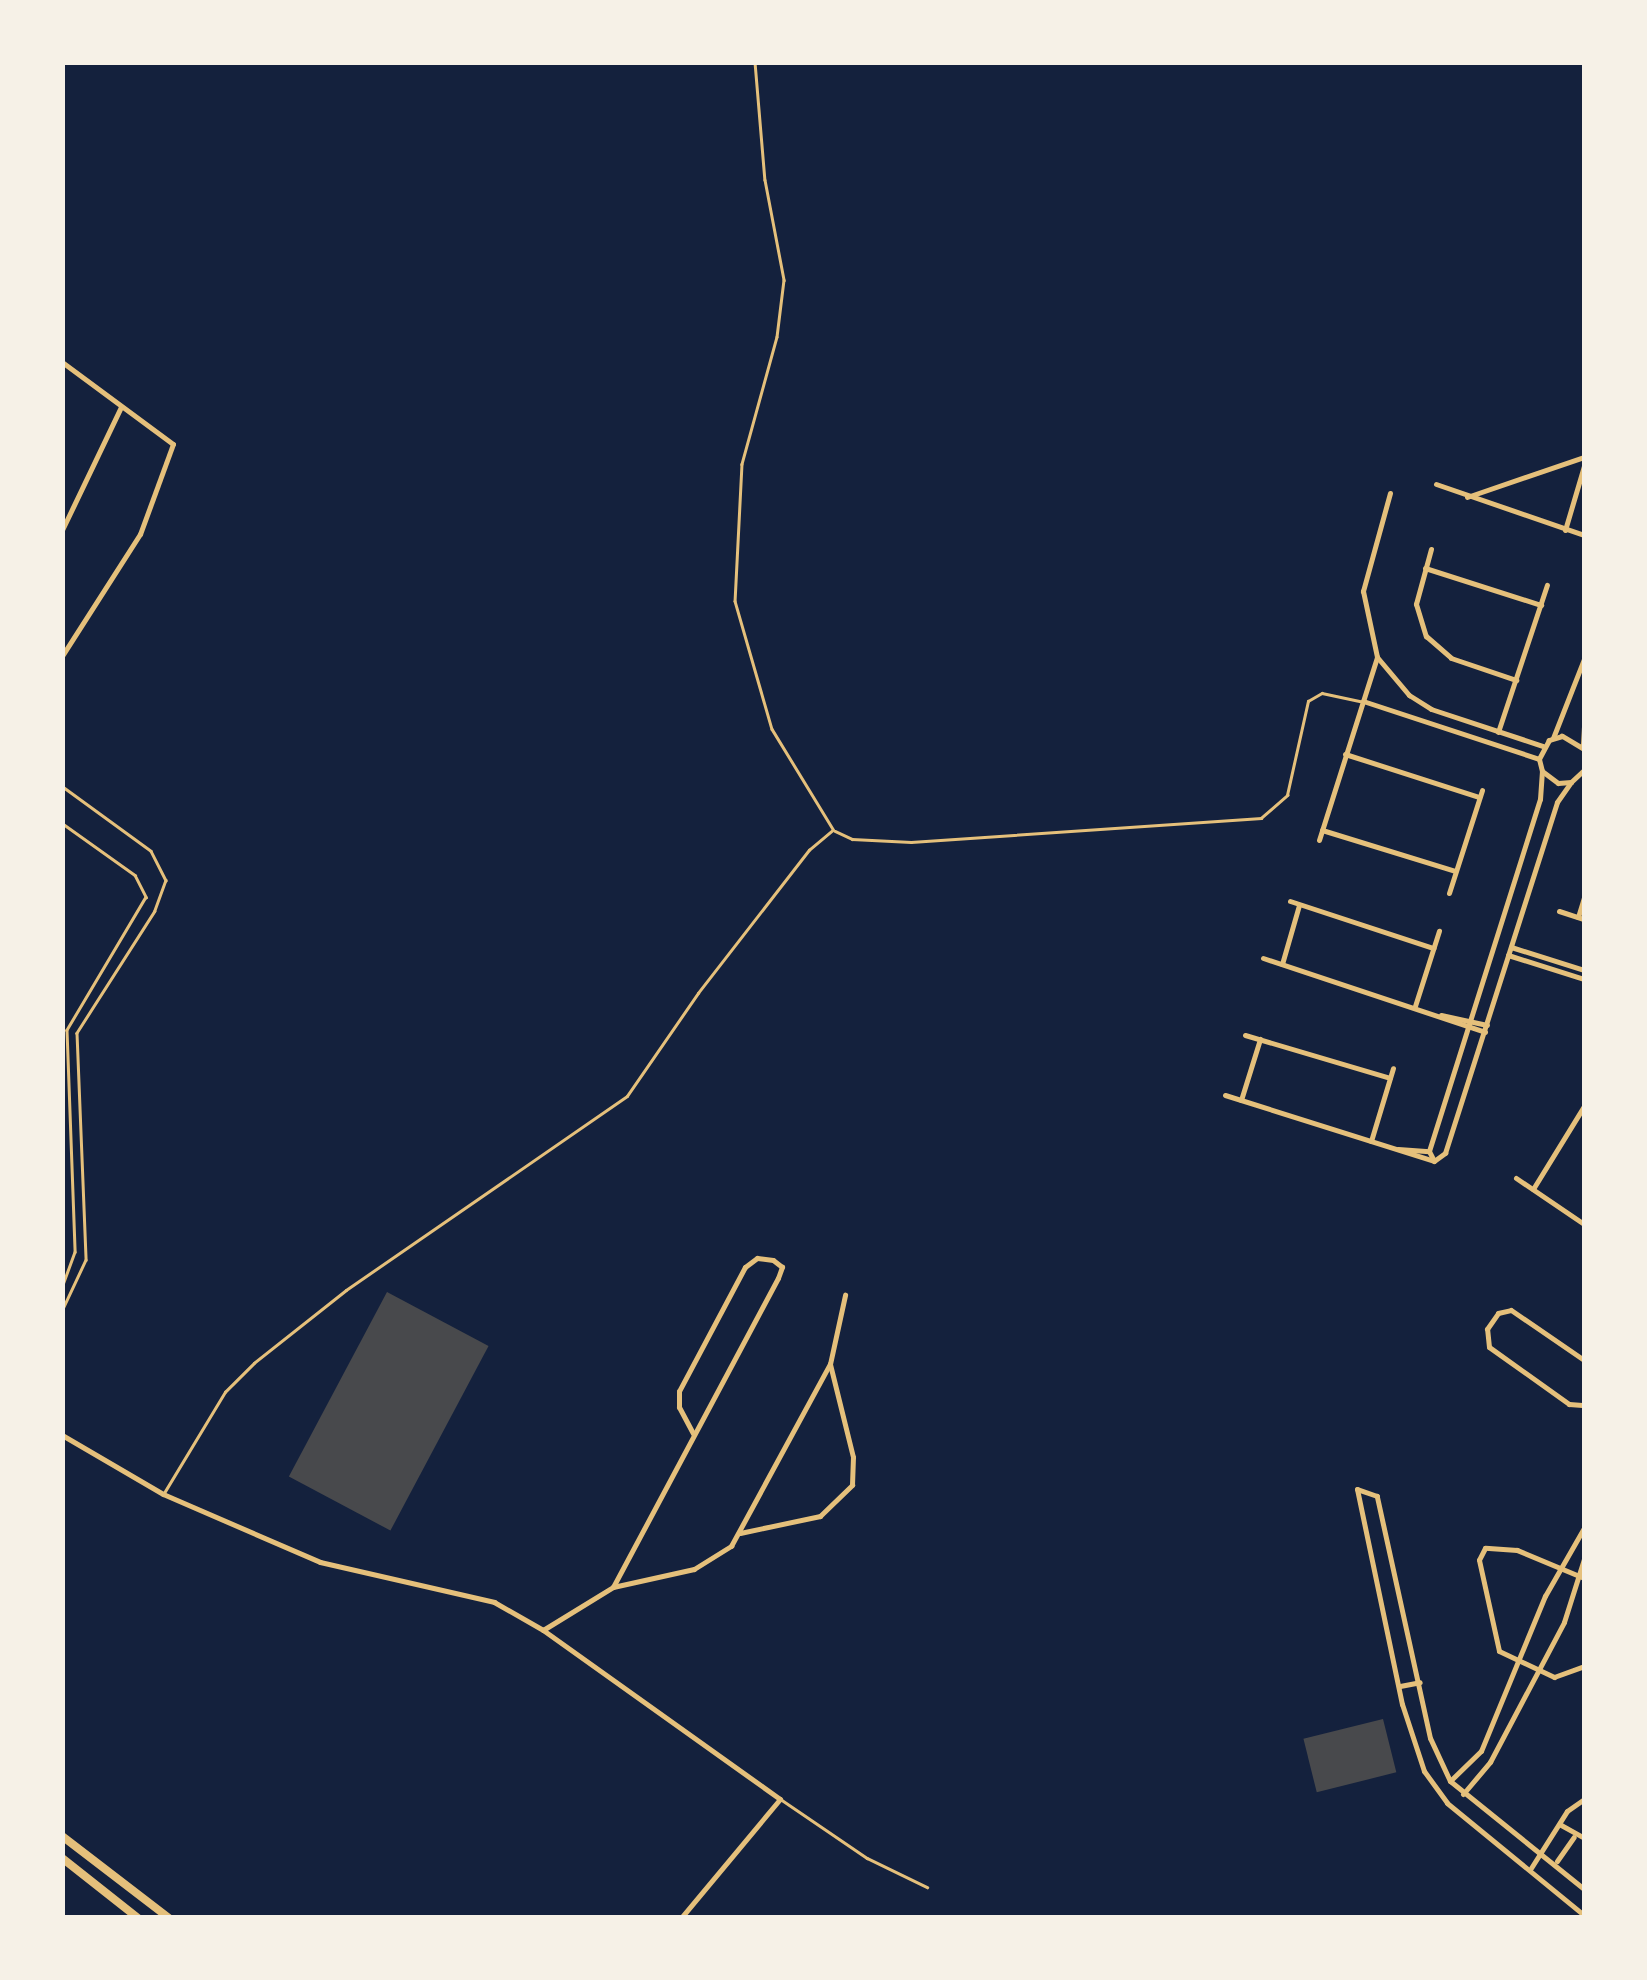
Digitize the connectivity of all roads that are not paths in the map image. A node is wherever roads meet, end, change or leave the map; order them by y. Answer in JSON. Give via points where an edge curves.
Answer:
{"nodes":[{"id":1,"x":755,"y":62,"type":"edge"},
{"id":2,"x":63,"y":363,"type":"edge"},
{"id":3,"x":122,"y":406,"type":"junction"},
{"id":4,"x":1584,"y":457,"type":"edge"},
{"id":5,"x":1584,"y":466,"type":"edge"},
{"id":6,"x":1436,"y":484,"type":"dead end"},
{"id":7,"x":1390,"y":493,"type":"dead end"},
{"id":8,"x":1464,"y":498,"type":"junction"},
{"id":9,"x":62,"y":530,"type":"edge"},
{"id":10,"x":1565,"y":530,"type":"junction"},
{"id":11,"x":1584,"y":535,"type":"edge"},
{"id":12,"x":1431,"y":549,"type":"dead end"},
{"id":13,"x":1425,"y":568,"type":"junction"},
{"id":14,"x":1547,"y":585,"type":"dead end"},
{"id":15,"x":1541,"y":605,"type":"junction"},
{"id":16,"x":62,"y":656,"type":"edge"},
{"id":17,"x":1377,"y":657,"type":"junction"},
{"id":18,"x":1584,"y":659,"type":"edge"},
{"id":19,"x":1516,"y":680,"type":"junction"},
{"id":20,"x":1363,"y":701,"type":"junction"},
{"id":21,"x":1584,"y":727,"type":"edge"},
{"id":22,"x":1498,"y":732,"type":"junction"},
{"id":23,"x":1553,"y":738,"type":"junction"},
{"id":24,"x":1544,"y":746,"type":"junction"},
{"id":25,"x":1584,"y":747,"type":"edge"},
{"id":26,"x":1345,"y":754,"type":"junction"},
{"id":27,"x":1539,"y":759,"type":"junction"},
{"id":28,"x":1542,"y":771,"type":"junction"},
{"id":29,"x":1583,"y":774,"type":"edge"},
{"id":30,"x":1571,"y":782,"type":"junction"},
{"id":31,"x":62,"y":786,"type":"edge"},
{"id":32,"x":1482,"y":790,"type":"dead end"},
{"id":33,"x":1479,"y":798,"type":"junction"},
{"id":34,"x":62,"y":823,"type":"edge"},
{"id":35,"x":834,"y":830,"type":"junction"},
{"id":36,"x":1322,"y":830,"type":"junction"},
{"id":37,"x":1319,"y":840,"type":"dead end"},
{"id":38,"x":1455,"y":871,"type":"junction"},
{"id":39,"x":1448,"y":893,"type":"dead end"},
{"id":40,"x":1584,"y":896,"type":"edge"},
{"id":41,"x":1290,"y":902,"type":"dead end"},
{"id":42,"x":1300,"y":905,"type":"junction"},
{"id":43,"x":1560,"y":911,"type":"dead end"},
{"id":44,"x":1581,"y":918,"type":"edge"},
{"id":45,"x":1439,"y":931,"type":"dead end"},
{"id":46,"x":1511,"y":947,"type":"junction"},
{"id":47,"x":1434,"y":948,"type":"junction"},
{"id":48,"x":1508,"y":955,"type":"junction"},
{"id":49,"x":1263,"y":958,"type":"dead end"},
{"id":50,"x":1282,"y":964,"type":"junction"},
{"id":51,"x":1584,"y":970,"type":"edge"},
{"id":52,"x":1584,"y":980,"type":"edge"},
{"id":53,"x":1415,"y":1006,"type":"junction"},
{"id":54,"x":1468,"y":1023,"type":"junction"},
{"id":55,"x":1486,"y":1029,"type":"junction"},
{"id":56,"x":1245,"y":1034,"type":"dead end"},
{"id":57,"x":1260,"y":1040,"type":"junction"},
{"id":58,"x":1393,"y":1068,"type":"dead end"},
{"id":59,"x":1390,"y":1078,"type":"junction"},
{"id":60,"x":1225,"y":1095,"type":"dead end"},
{"id":61,"x":1240,"y":1100,"type":"junction"},
{"id":62,"x":1584,"y":1106,"type":"edge"},
{"id":63,"x":1371,"y":1140,"type":"junction"},
{"id":64,"x":1398,"y":1149,"type":"junction"},
{"id":65,"x":1429,"y":1151,"type":"junction"},
{"id":66,"x":1434,"y":1160,"type":"junction"},
{"id":67,"x":1516,"y":1178,"type":"dead end"},
{"id":68,"x":1534,"y":1189,"type":"junction"},
{"id":69,"x":1584,"y":1224,"type":"edge"},
{"id":70,"x":62,"y":1288,"type":"edge"},
{"id":71,"x":845,"y":1295,"type":"dead end"},
{"id":72,"x":62,"y":1311,"type":"edge"},
{"id":73,"x":1584,"y":1360,"type":"edge"},
{"id":74,"x":830,"y":1364,"type":"junction"},
{"id":75,"x":1583,"y":1403,"type":"edge"},
{"id":76,"x":1584,"y":1414,"type":"edge"},
{"id":77,"x":693,"y":1433,"type":"junction"},
{"id":78,"x":62,"y":1435,"type":"edge"},
{"id":79,"x":1584,"y":1475,"type":"edge"},
{"id":80,"x":163,"y":1494,"type":"junction"},
{"id":81,"x":1584,"y":1505,"type":"edge"},
{"id":82,"x":1584,"y":1528,"type":"edge"},
{"id":83,"x":740,"y":1533,"type":"junction"},
{"id":84,"x":1584,"y":1559,"type":"edge"},
{"id":85,"x":1564,"y":1568,"type":"junction"},
{"id":86,"x":1581,"y":1576,"type":"edge"},
{"id":87,"x":612,"y":1587,"type":"junction"},
{"id":88,"x":542,"y":1630,"type":"junction"},
{"id":89,"x":1521,"y":1662,"type":"junction"},
{"id":90,"x":1584,"y":1666,"type":"edge"},
{"id":91,"x":1535,"y":1668,"type":"junction"},
{"id":92,"x":1420,"y":1682,"type":"junction"},
{"id":93,"x":1400,"y":1686,"type":"junction"},
{"id":94,"x":1430,"y":1738,"type":"junction"},
{"id":95,"x":1486,"y":1738,"type":"junction"},
{"id":96,"x":1412,"y":1742,"type":"junction"},
{"id":97,"x":1500,"y":1745,"type":"junction"},
{"id":98,"x":1450,"y":1781,"type":"junction"},
{"id":99,"x":1462,"y":1794,"type":"junction"},
{"id":100,"x":1584,"y":1798,"type":"edge"},
{"id":101,"x":780,"y":1799,"type":"junction"},
{"id":102,"x":1561,"y":1825,"type":"junction"},
{"id":103,"x":62,"y":1836,"type":"edge"},
{"id":104,"x":1574,"y":1837,"type":"junction"},
{"id":105,"x":1584,"y":1838,"type":"edge"},
{"id":106,"x":1544,"y":1851,"type":"junction"},
{"id":107,"x":62,"y":1858,"type":"edge"},
{"id":108,"x":1557,"y":1862,"type":"junction"},
{"id":109,"x":1531,"y":1868,"type":"junction"},
{"id":110,"x":927,"y":1887,"type":"dead end"},
{"id":111,"x":1584,"y":1889,"type":"edge"},
{"id":112,"x":1584,"y":1915,"type":"edge"},
{"id":113,"x":138,"y":1918,"type":"edge"},
{"id":114,"x":169,"y":1918,"type":"edge"},
{"id":115,"x":681,"y":1918,"type":"edge"}],
"edges":[{"from":1,"to":35,"type":"lane","via":[[765,180],[784,280],[781,320],[742,464],[735,601],[772,728]]},
{"from":2,"to":3,"type":"street"},
{"from":3,"to":9,"type":"street"},
{"from":3,"to":16,"type":"street","via":[[172,444],[170,462],[126,559]]},
{"from":4,"to":8,"type":"street"},
{"from":5,"to":10,"type":"street"},
{"from":6,"to":8,"type":"street"},
{"from":7,"to":17,"type":"street","via":[[1363,591]]},
{"from":8,"to":10,"type":"street"},
{"from":10,"to":11,"type":"street"},
{"from":12,"to":13,"type":"street"},
{"from":13,"to":15,"type":"street"},
{"from":13,"to":19,"type":"street","via":[[1416,604],[1435,646]]},
{"from":14,"to":15,"type":"street"},
{"from":15,"to":19,"type":"street"},
{"from":17,"to":20,"type":"street"},
{"from":17,"to":22,"type":"street","via":[[1421,704]]},
{"from":18,"to":23,"type":"street"},
{"from":19,"to":22,"type":"street"},
{"from":20,"to":26,"type":"street"},
{"from":20,"to":27,"type":"street"},
{"from":20,"to":35,"type":"lane","via":[[1322,693],[1308,701],[1287,795],[1262,818],[910,842],[852,838]]},
{"from":21,"to":25,"type":"street"},
{"from":22,"to":24,"type":"street"},
{"from":23,"to":24,"type":"street"},
{"from":23,"to":25,"type":"street"},
{"from":24,"to":27,"type":"street"},
{"from":26,"to":33,"type":"street"},
{"from":26,"to":36,"type":"street"},
{"from":27,"to":28,"type":"street"},
{"from":28,"to":30,"type":"street","via":[[1552,781]]},
{"from":28,"to":54,"type":"street","via":[[1540,799]]},
{"from":29,"to":30,"type":"street"},
{"from":30,"to":46,"type":"street","via":[[1557,802]]},
{"from":31,"to":72,"type":"lane","via":[[152,851],[164,870],[162,899],[77,1033],[86,1260]]},
{"from":32,"to":33,"type":"street"},
{"from":33,"to":38,"type":"street"},
{"from":34,"to":70,"type":"lane","via":[[145,888],[144,906],[67,1030],[74,1252]]},
{"from":35,"to":80,"type":"lane","via":[[810,850],[707,981],[628,1096],[346,1290],[254,1363],[224,1392]]},
{"from":36,"to":37,"type":"street"},
{"from":36,"to":38,"type":"street"},
{"from":38,"to":39,"type":"street"},
{"from":40,"to":44,"type":"street"},
{"from":41,"to":42,"type":"street"},
{"from":42,"to":47,"type":"street"},
{"from":42,"to":50,"type":"street"},
{"from":43,"to":44,"type":"street"},
{"from":45,"to":47,"type":"street"},
{"from":46,"to":48,"type":"street"},
{"from":46,"to":51,"type":"street"},
{"from":47,"to":53,"type":"street"},
{"from":48,"to":52,"type":"street"},
{"from":48,"to":55,"type":"street"},
{"from":49,"to":50,"type":"street"},
{"from":50,"to":53,"type":"street"},
{"from":53,"to":54,"type":"street"},
{"from":54,"to":55,"type":"street"},
{"from":54,"to":65,"type":"street"},
{"from":55,"to":66,"type":"street","via":[[1445,1154]]},
{"from":56,"to":57,"type":"street"},
{"from":57,"to":59,"type":"street"},
{"from":57,"to":61,"type":"street"},
{"from":58,"to":59,"type":"street"},
{"from":59,"to":63,"type":"street"},
{"from":60,"to":61,"type":"street"},
{"from":61,"to":63,"type":"street"},
{"from":62,"to":68,"type":"street"},
{"from":63,"to":64,"type":"street"},
{"from":64,"to":65,"type":"street"},
{"from":64,"to":66,"type":"street"},
{"from":65,"to":66,"type":"street"},
{"from":67,"to":68,"type":"street"},
{"from":68,"to":69,"type":"street"},
{"from":71,"to":74,"type":"street"},
{"from":73,"to":75,"type":"street","via":[[1511,1310],[1498,1313],[1487,1329],[1490,1346],[1569,1404]]},
{"from":74,"to":83,"type":"street"},
{"from":74,"to":83,"type":"street","via":[[853,1458],[852,1485],[820,1516]]},
{"from":75,"to":76,"type":"street"},
{"from":77,"to":77,"type":"street","via":[[778,1278],[777,1262],[757,1258],[746,1267],[679,1391]]},
{"from":77,"to":87,"type":"street"},
{"from":78,"to":80,"type":"street"},
{"from":79,"to":81,"type":"street"},
{"from":80,"to":88,"type":"street","via":[[353,1574],[480,1597]]},
{"from":82,"to":85,"type":"street"},
{"from":83,"to":87,"type":"street","via":[[722,1554],[694,1569]]},
{"from":84,"to":86,"type":"street"},
{"from":85,"to":86,"type":"street"},
{"from":85,"to":89,"type":"street","via":[[1545,1596]]},
{"from":85,"to":89,"type":"street","via":[[1517,1550],[1481,1552],[1496,1647]]},
{"from":86,"to":91,"type":"street","via":[[1564,1622]]},
{"from":87,"to":88,"type":"street"},
{"from":88,"to":101,"type":"street"},
{"from":89,"to":91,"type":"street"},
{"from":89,"to":95,"type":"street"},
{"from":90,"to":91,"type":"street","via":[[1562,1677]]},
{"from":91,"to":97,"type":"street"},
{"from":92,"to":93,"type":"street"},
{"from":92,"to":93,"type":"street","via":[[1377,1496],[1357,1490]]},
{"from":92,"to":94,"type":"street"},
{"from":93,"to":96,"type":"street"},
{"from":94,"to":96,"type":"street"},
{"from":94,"to":98,"type":"street"},
{"from":95,"to":97,"type":"street"},
{"from":95,"to":98,"type":"street","via":[[1473,1764]]},
{"from":96,"to":109,"type":"street","via":[[1447,1803]]},
{"from":97,"to":99,"type":"street"},
{"from":98,"to":99,"type":"street"},
{"from":99,"to":106,"type":"street"},
{"from":100,"to":102,"type":"street"},
{"from":101,"to":110,"type":"lane","via":[[867,1858]]},
{"from":101,"to":115,"type":"street"},
{"from":102,"to":104,"type":"street"},
{"from":102,"to":106,"type":"street"},
{"from":103,"to":114,"type":"main road"},
{"from":104,"to":105,"type":"street"},
{"from":104,"to":108,"type":"street"},
{"from":106,"to":108,"type":"street"},
{"from":106,"to":109,"type":"street"},
{"from":107,"to":113,"type":"main road"},
{"from":108,"to":111,"type":"street"},
{"from":109,"to":112,"type":"street"}]}
